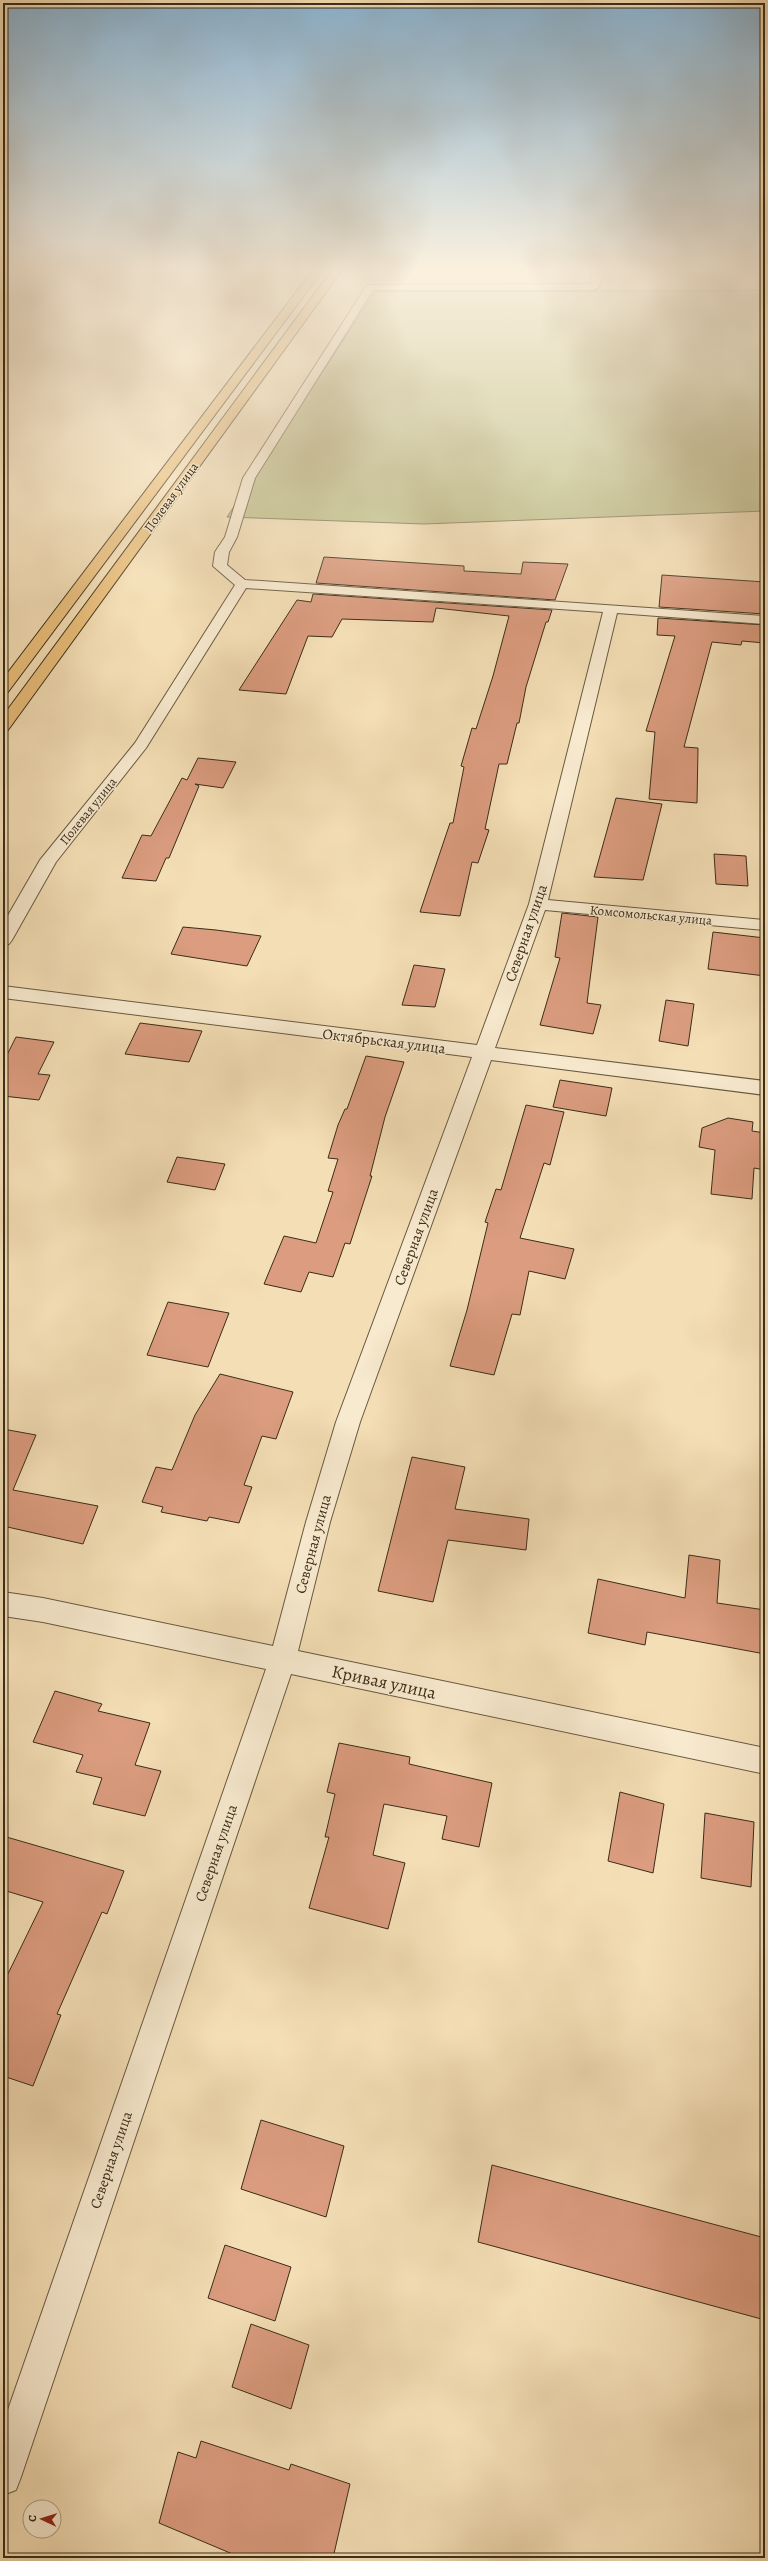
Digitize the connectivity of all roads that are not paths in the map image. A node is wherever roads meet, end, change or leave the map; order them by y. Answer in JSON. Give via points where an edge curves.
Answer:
{"nodes":[{"id":1,"x":231,"y":386,"type":"edge"},
{"id":2,"x":253,"y":386,"type":"edge"},
{"id":3,"x":308,"y":386,"type":"edge"},
{"id":4,"x":242,"y":584,"type":"junction"},
{"id":5,"x":611,"y":609,"type":"junction"},
{"id":6,"x":765,"y":620,"type":"edge"},
{"id":7,"x":3,"y":689,"type":"edge"},
{"id":8,"x":3,"y":727,"type":"edge"},
{"id":9,"x":538,"y":904,"type":"junction"},
{"id":10,"x":765,"y":926,"type":"edge"},
{"id":11,"x":3,"y":940,"type":"edge"},
{"id":12,"x":3,"y":992,"type":"edge"},
{"id":13,"x":483,"y":1054,"type":"junction"},
{"id":14,"x":765,"y":1088,"type":"edge"},
{"id":15,"x":3,"y":1604,"type":"edge"},
{"id":16,"x":282,"y":1661,"type":"junction"},
{"id":17,"x":765,"y":1761,"type":"edge"},
{"id":18,"x":3,"y":2477,"type":"edge"}],
"edges":[{"from":1,"to":7,"type":"highway","name":"Полевая улица"},
{"from":2,"to":8,"type":"highway","name":"Полевая улица"},
{"from":3,"to":4,"type":"street","via":[[249,478],[231,537],[222,552],[220,566]]},
{"from":4,"to":5,"type":"street"},
{"from":4,"to":11,"type":"street","name":"Полевая улица","via":[[141,745],[48,860]]},
{"from":5,"to":6,"type":"street"},
{"from":5,"to":9,"type":"street","name":"Северная улица"},
{"from":9,"to":10,"type":"street","name":"Комсомольская улица"},
{"from":9,"to":13,"type":"street","name":"Северная улица"},
{"from":12,"to":13,"type":"street","name":"Октябрьская улица"},
{"from":13,"to":14,"type":"street","name":"Октябрьская улица"},
{"from":13,"to":16,"type":"street","name":"Северная улица","via":[[348,1422],[318,1522]]},
{"from":15,"to":16,"type":"street","name":"Кривая улица","via":[[43,1610]]},
{"from":16,"to":17,"type":"street","name":"Кривая улица"},
{"from":16,"to":18,"type":"street","name":"Северная улица"}]}
